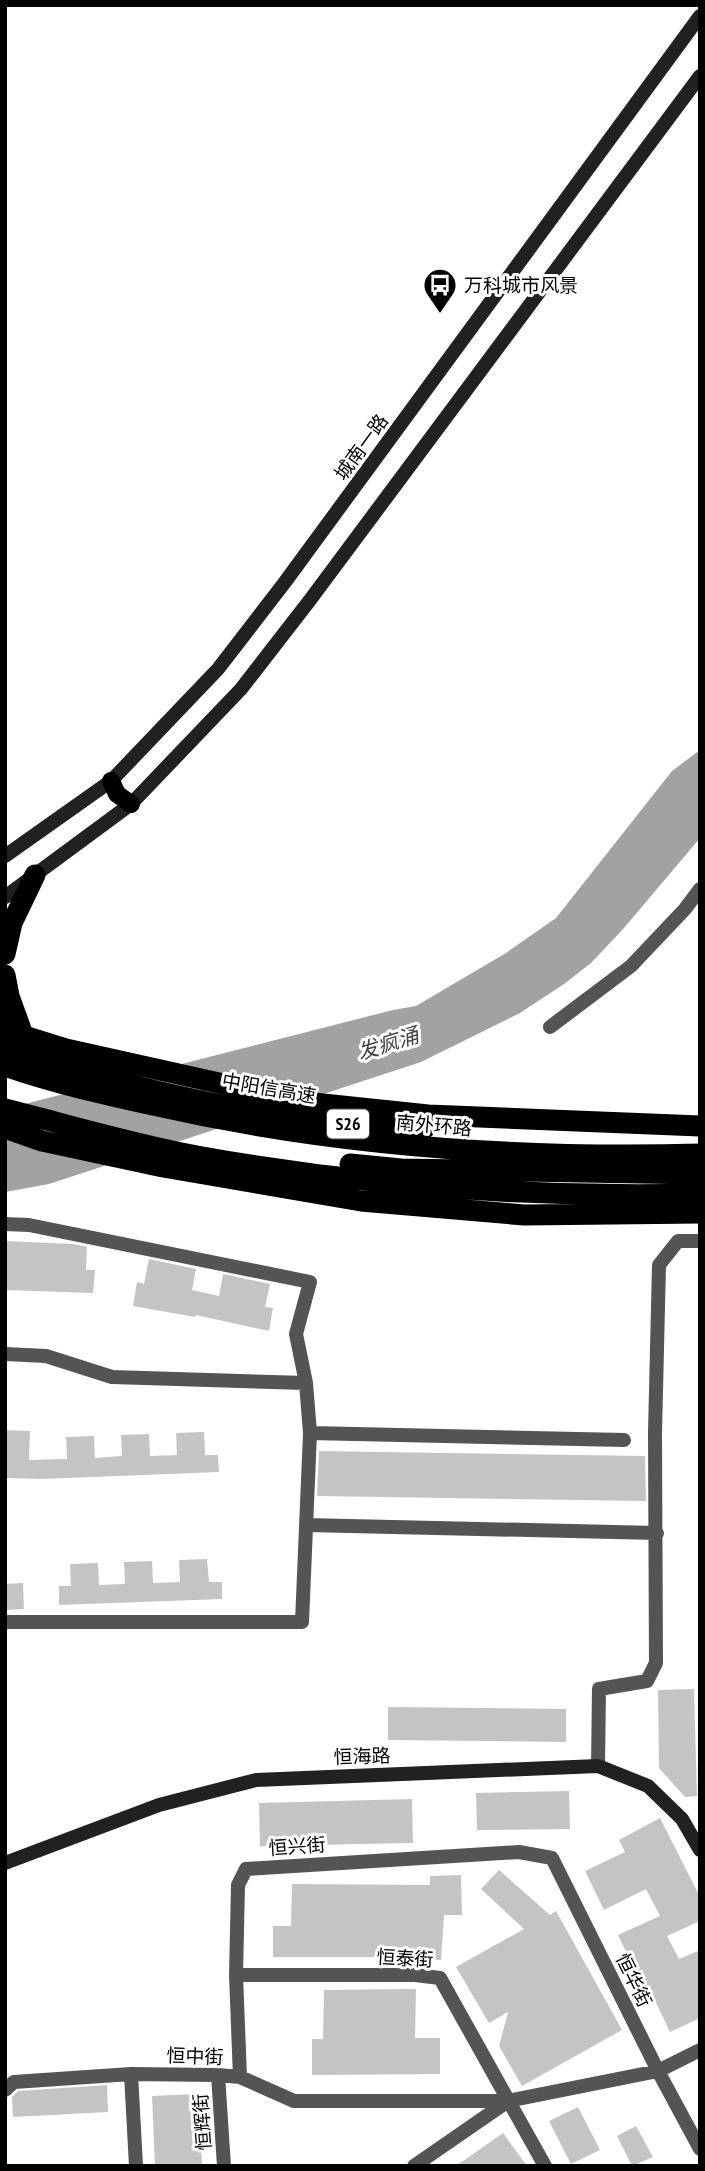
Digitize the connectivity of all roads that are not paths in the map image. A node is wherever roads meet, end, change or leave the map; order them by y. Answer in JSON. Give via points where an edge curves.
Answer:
{"nodes":[{"id":1,"x":700,"y":16,"type":"edge"},
{"id":2,"x":700,"y":76,"type":"edge"},
{"id":3,"x":111,"y":781,"type":"junction"},
{"id":4,"x":131,"y":804,"type":"junction"},
{"id":5,"x":5,"y":856,"type":"edge"},
{"id":6,"x":35,"y":875,"type":"junction"},
{"id":7,"x":700,"y":889,"type":"edge"},
{"id":8,"x":5,"y":897,"type":"edge"},
{"id":9,"x":5,"y":954,"type":"edge"},
{"id":10,"x":5,"y":975,"type":"edge"},
{"id":11,"x":550,"y":1027,"type":"dead end"},
{"id":12,"x":11,"y":1034,"type":"edge"},
{"id":13,"x":5,"y":1049,"type":"edge"},
{"id":14,"x":5,"y":1066,"type":"edge"},
{"id":15,"x":5,"y":1097,"type":"edge"},
{"id":16,"x":5,"y":1109,"type":"edge"},
{"id":17,"x":700,"y":1126,"type":"edge"},
{"id":18,"x":5,"y":1128,"type":"edge"},
{"id":19,"x":700,"y":1135,"type":"edge"},
{"id":20,"x":693,"y":1154,"type":"edge"},
{"id":21,"x":700,"y":1174,"type":"edge"},
{"id":22,"x":697,"y":1201,"type":"edge"},
{"id":23,"x":5,"y":1224,"type":"edge"},
{"id":24,"x":700,"y":1241,"type":"edge"},
{"id":25,"x":5,"y":1354,"type":"edge"},
{"id":26,"x":306,"y":1383,"type":"junction"},
{"id":27,"x":310,"y":1433,"type":"junction"},
{"id":28,"x":624,"y":1440,"type":"dead end"},
{"id":29,"x":307,"y":1525,"type":"junction"},
{"id":30,"x":657,"y":1533,"type":"junction"},
{"id":31,"x":5,"y":1622,"type":"edge"},
{"id":32,"x":598,"y":1766,"type":"junction"},
{"id":33,"x":700,"y":1850,"type":"edge"},
{"id":34,"x":519,"y":1852,"type":"joint"},
{"id":35,"x":5,"y":1863,"type":"edge"},
{"id":36,"x":236,"y":1975,"type":"junction"},
{"id":37,"x":700,"y":2050,"type":"edge"},
{"id":38,"x":658,"y":2071,"type":"junction"},
{"id":39,"x":131,"y":2074,"type":"junction"},
{"id":40,"x":218,"y":2075,"type":"junction"},
{"id":41,"x":240,"y":2077,"type":"junction"},
{"id":42,"x":5,"y":2090,"type":"edge"},
{"id":43,"x":508,"y":2101,"type":"junction"},
{"id":44,"x":700,"y":2149,"type":"edge"},
{"id":45,"x":136,"y":2166,"type":"edge"},
{"id":46,"x":224,"y":2166,"type":"edge"},
{"id":47,"x":414,"y":2166,"type":"edge"},
{"id":48,"x":545,"y":2166,"type":"edge"}],
"edges":[{"from":1,"to":3,"type":"main road","name":"城南一路","via":[[285,582],[218,669]]},
{"from":2,"to":4,"type":"main road","via":[[241,689]]},
{"from":3,"to":4,"type":"main road","via":[[117,794]]},
{"from":3,"to":5,"type":"main road","name":"城南一路"},
{"from":4,"to":6,"type":"main road"},
{"from":6,"to":8,"type":"main road"},
{"from":6,"to":9,"type":"highway","via":[[12,923]]},
{"from":7,"to":11,"type":"street","via":[[631,966]]},
{"from":10,"to":12,"type":"highway"},
{"from":12,"to":17,"type":"highway","via":[[304,1102],[428,1115]]},
{"from":13,"to":19,"type":"highway","name":"中阳信高速","number":"S26","via":[[86,1074],[256,1111],[350,1124],[583,1136]]},
{"from":14,"to":20,"type":"highway","name":"南外环路","via":[[52,1082],[219,1120],[338,1140],[492,1153]]},
{"from":15,"to":21,"type":"highway","number":"S26","via":[[243,1154],[401,1169]]},
{"from":16,"to":22,"type":"highway","via":[[195,1155],[318,1174],[434,1188]]},
{"from":18,"to":22,"type":"highway","via":[[42,1141],[361,1201],[524,1215]]},
{"from":23,"to":26,"type":"street","via":[[29,1225],[310,1282],[296,1334]]},
{"from":24,"to":30,"type":"street","via":[[678,1241],[659,1265]]},
{"from":25,"to":26,"type":"street","via":[[46,1356],[112,1377]]},
{"from":26,"to":27,"type":"street"},
{"from":27,"to":28,"type":"street"},
{"from":27,"to":29,"type":"street"},
{"from":29,"to":30,"type":"street"},
{"from":29,"to":31,"type":"street","via":[[302,1622]]},
{"from":30,"to":32,"type":"street","via":[[656,1663],[647,1681],[599,1689]]},
{"from":32,"to":33,"type":"main road","name":"恒海路","via":[[648,1786],[682,1819]]},
{"from":32,"to":35,"type":"main road","name":"恒海路","via":[[256,1780],[159,1805]]},
{"from":34,"to":36,"type":"street","name":"恒兴街","via":[[246,1869],[238,1885]]},
{"from":34,"to":38,"type":"street","name":"恒华街","via":[[552,1858]]},
{"from":36,"to":41,"type":"street","name":"恒兴街"},
{"from":36,"to":43,"type":"street","name":"恒泰街","via":[[440,1978]]},
{"from":37,"to":38,"type":"street","name":"恒中街"},
{"from":38,"to":43,"type":"street","name":"恒中街"},
{"from":38,"to":44,"type":"street","name":"恒华街"},
{"from":39,"to":40,"type":"street","name":"恒中街"},
{"from":39,"to":42,"type":"street","name":"恒中街","via":[[14,2082]]},
{"from":39,"to":45,"type":"street"},
{"from":40,"to":41,"type":"street","name":"恒中街"},
{"from":40,"to":46,"type":"street","name":"恒辉街"},
{"from":41,"to":43,"type":"street","name":"恒中街","via":[[294,2101]]},
{"from":43,"to":47,"type":"street","name":"恒中街"},
{"from":43,"to":48,"type":"street","name":"恒泰街"}]}
